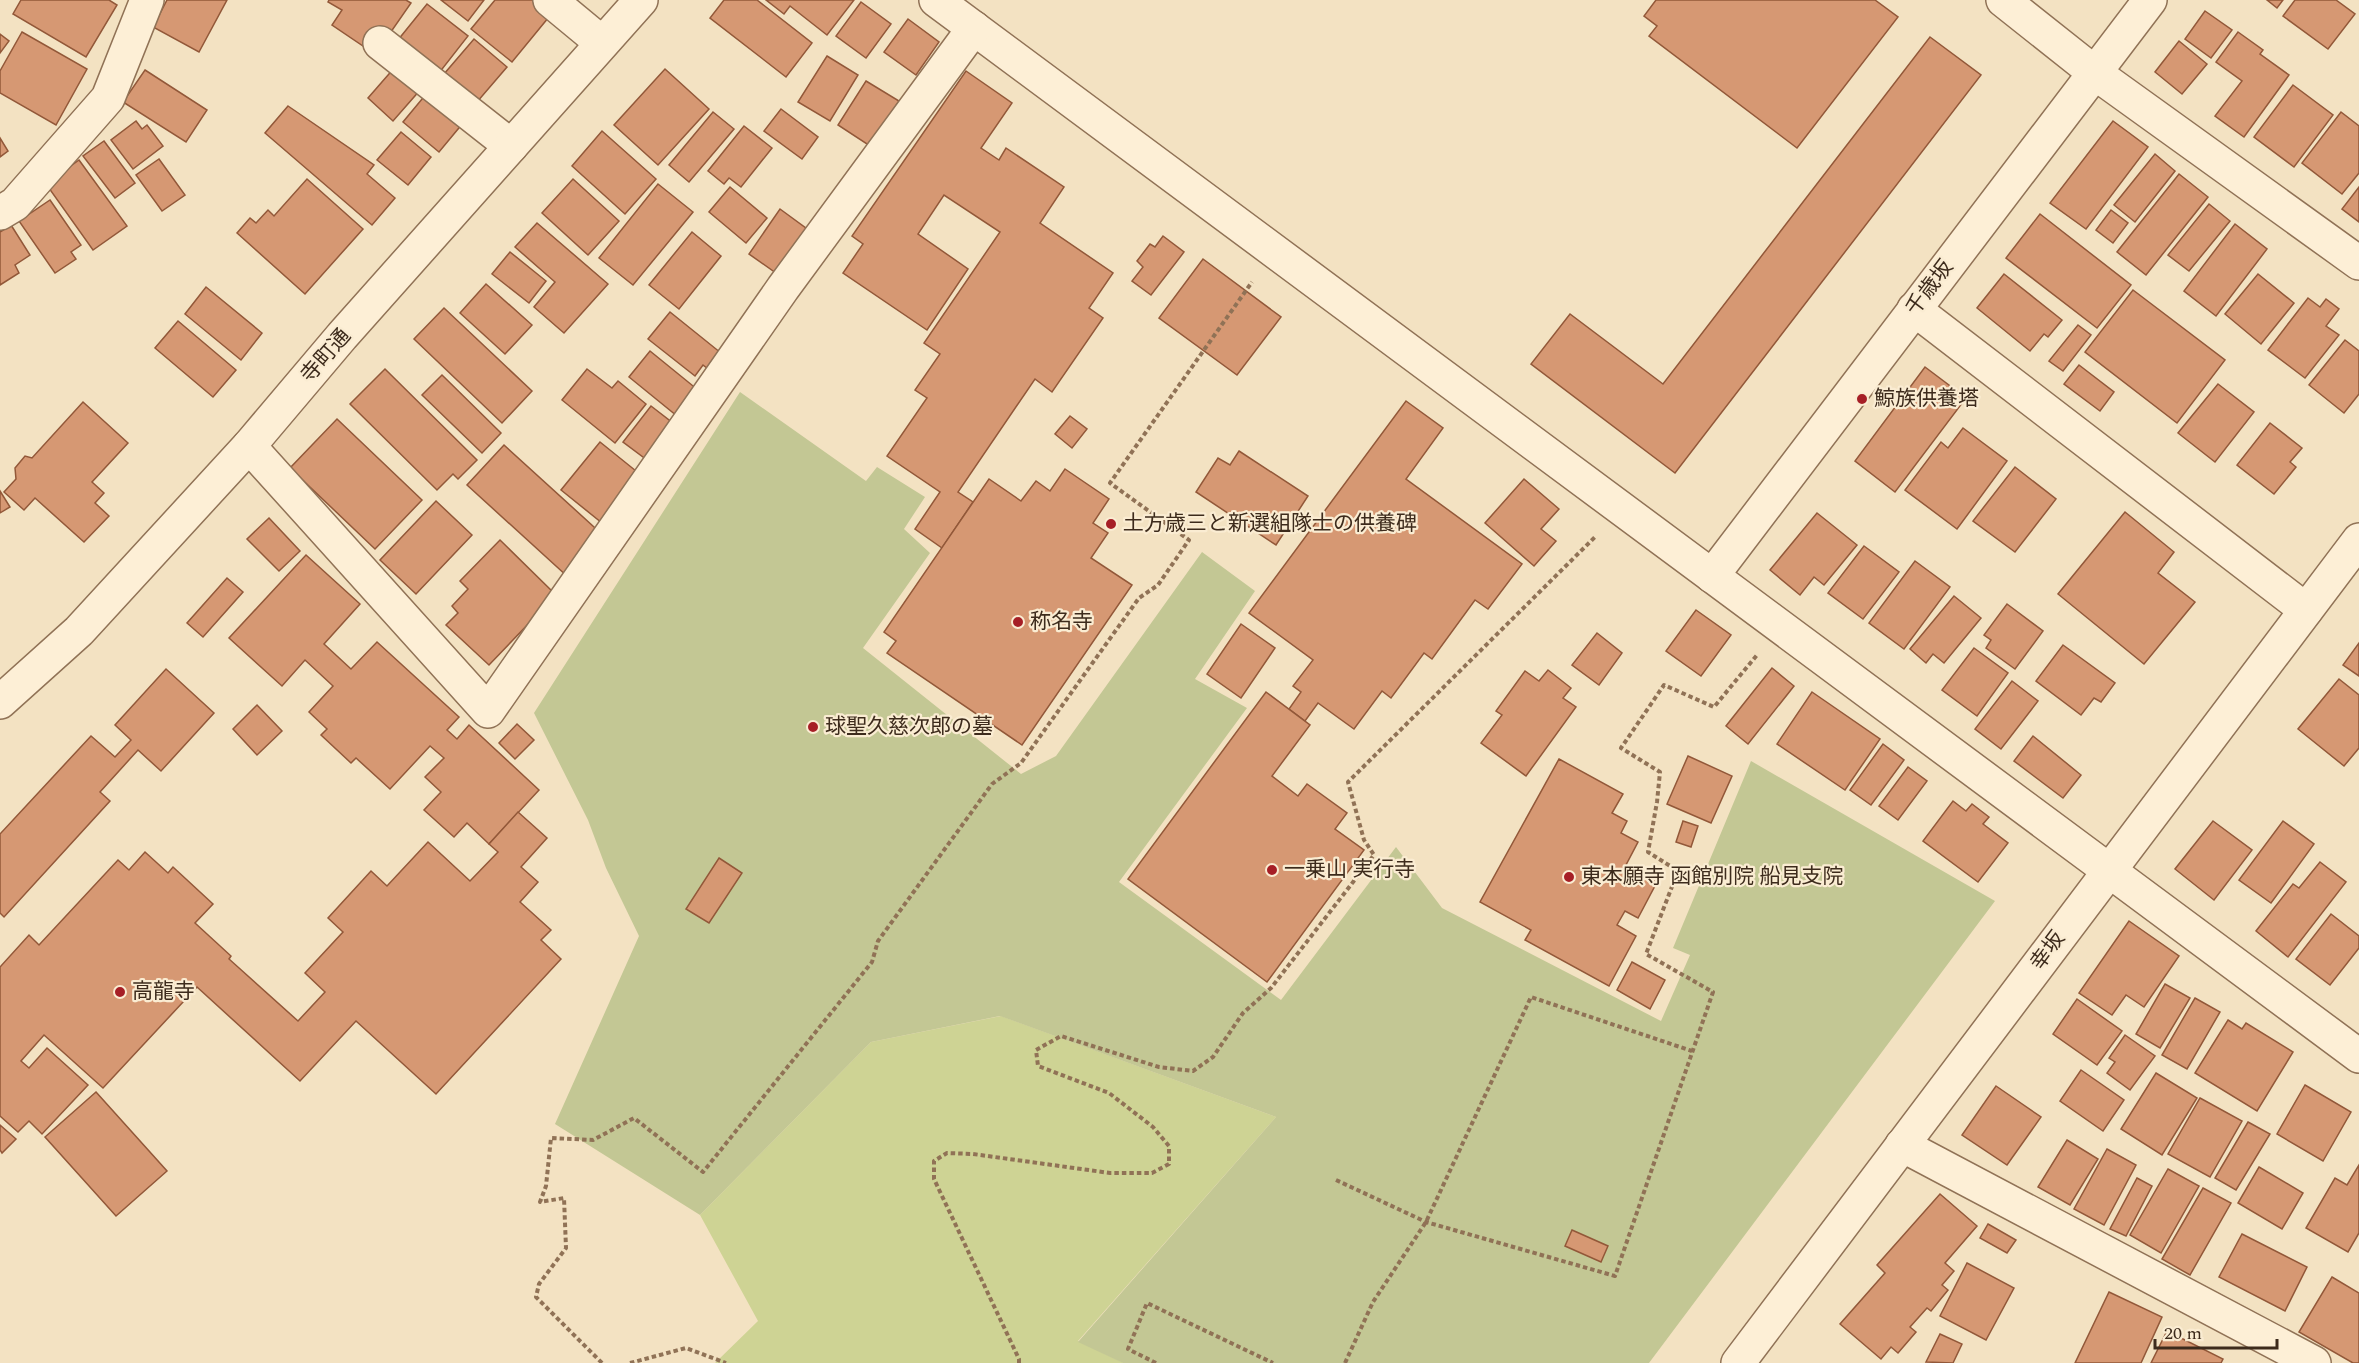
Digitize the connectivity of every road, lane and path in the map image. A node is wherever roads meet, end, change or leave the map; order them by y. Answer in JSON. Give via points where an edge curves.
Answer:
{"nodes":[{"id":1,"x":147,"y":0,"type":"edge"},
{"id":2,"x":550,"y":0,"type":"edge"},
{"id":3,"x":641,"y":0,"type":"edge"},
{"id":4,"x":936,"y":0,"type":"edge"},
{"id":5,"x":2003,"y":0,"type":"edge"},
{"id":6,"x":2150,"y":0,"type":"edge"},
{"id":7,"x":974,"y":28,"type":"junction"},
{"id":8,"x":380,"y":43,"type":"dead end"},
{"id":9,"x":602,"y":44,"type":"junction"},
{"id":10,"x":2096,"y":73,"type":"junction"},
{"id":11,"x":511,"y":146,"type":"junction"},
{"id":12,"x":0,"y":213,"type":"edge"},
{"id":13,"x":2359,"y":263,"type":"edge"},
{"id":14,"x":1258,"y":274,"type":"dead end"},
{"id":15,"x":1914,"y":309,"type":"junction"},
{"id":16,"x":249,"y":446,"type":"junction"},
{"id":17,"x":1622,"y":510,"type":"junction"},
{"id":18,"x":2359,"y":540,"type":"edge"},
{"id":19,"x":1712,"y":576,"type":"junction"},
{"id":20,"x":2306,"y":610,"type":"junction"},
{"id":21,"x":1780,"y":627,"type":"junction"},
{"id":22,"x":0,"y":702,"type":"edge"},
{"id":23,"x":2109,"y":871,"type":"junction"},
{"id":24,"x":1692,"y":1051,"type":"junction"},
{"id":25,"x":2359,"y":1056,"type":"edge"},
{"id":26,"x":1902,"y":1145,"type":"junction"},
{"id":27,"x":1336,"y":1180,"type":"dead end"},
{"id":28,"x":1426,"y":1222,"type":"junction"},
{"id":29,"x":2262,"y":1351,"type":"edge"},
{"id":30,"x":602,"y":1363,"type":"edge"},
{"id":31,"x":630,"y":1363,"type":"edge"},
{"id":32,"x":726,"y":1363,"type":"edge"},
{"id":33,"x":1019,"y":1363,"type":"edge"},
{"id":34,"x":1156,"y":1363,"type":"edge"},
{"id":35,"x":1272,"y":1363,"type":"edge"},
{"id":36,"x":1345,"y":1363,"type":"edge"},
{"id":37,"x":1738,"y":1363,"type":"edge"},
{"id":38,"x":2314,"y":1363,"type":"edge"}],
"edges":[{"from":1,"to":12,"type":"street","via":[[108,98],[15,204]]},
{"from":2,"to":9,"type":"street"},
{"from":3,"to":9,"type":"street","name":"寺町通"},
{"from":4,"to":7,"type":"street"},
{"from":5,"to":10,"type":"street"},
{"from":6,"to":10,"type":"street","name":"千歳坂"},
{"from":7,"to":16,"type":"street","via":[[783,288],[488,711]]},
{"from":7,"to":17,"type":"street"},
{"from":8,"to":11,"type":"street"},
{"from":9,"to":11,"type":"street","name":"寺町通"},
{"from":10,"to":13,"type":"street"},
{"from":10,"to":15,"type":"street","name":"千歳坂"},
{"from":11,"to":16,"type":"street","name":"寺町通"},
{"from":14,"to":30,"type":"path","via":[[1110,483],[1189,540],[1158,585],[1139,598],[1021,763],[992,783],[878,941],[872,962],[703,1172],[634,1118],[593,1140],[551,1138],[546,1186],[540,1202],[564,1198],[566,1248],[539,1284],[536,1297]]},
{"from":15,"to":19,"type":"street","name":"千歳坂"},
{"from":15,"to":20,"type":"street"},
{"from":16,"to":22,"type":"street","name":"寺町通","via":[[79,632]]},
{"from":17,"to":19,"type":"street"},
{"from":17,"to":33,"type":"path","via":[[1348,782],[1364,840],[1374,855],[1271,988],[1243,1013],[1213,1057],[1193,1071],[1159,1067],[1061,1036],[1036,1050],[1038,1066],[1109,1093],[1153,1127],[1169,1146],[1169,1164],[1152,1173],[1110,1173],[948,1152],[934,1161],[934,1179]]},
{"from":18,"to":20,"type":"street","name":"幸坂"},
{"from":19,"to":21,"type":"street"},
{"from":20,"to":23,"type":"street","name":"幸坂"},
{"from":21,"to":23,"type":"street"},
{"from":21,"to":24,"type":"path","via":[[1714,707],[1664,685],[1621,748],[1660,772],[1648,852],[1678,871],[1646,954],[1713,992]]},
{"from":23,"to":25,"type":"street"},
{"from":23,"to":26,"type":"street","name":"幸坂"},
{"from":24,"to":28,"type":"path","via":[[1531,997]]},
{"from":24,"to":28,"type":"path","via":[[1615,1276]]},
{"from":26,"to":29,"type":"street"},
{"from":26,"to":37,"type":"street","name":"幸坂"},
{"from":27,"to":28,"type":"path"},
{"from":28,"to":36,"type":"path","via":[[1374,1302]]},
{"from":29,"to":38,"type":"street"},
{"from":31,"to":32,"type":"path","via":[[686,1348]]},
{"from":34,"to":35,"type":"path","via":[[1128,1349],[1147,1303]]}]}
